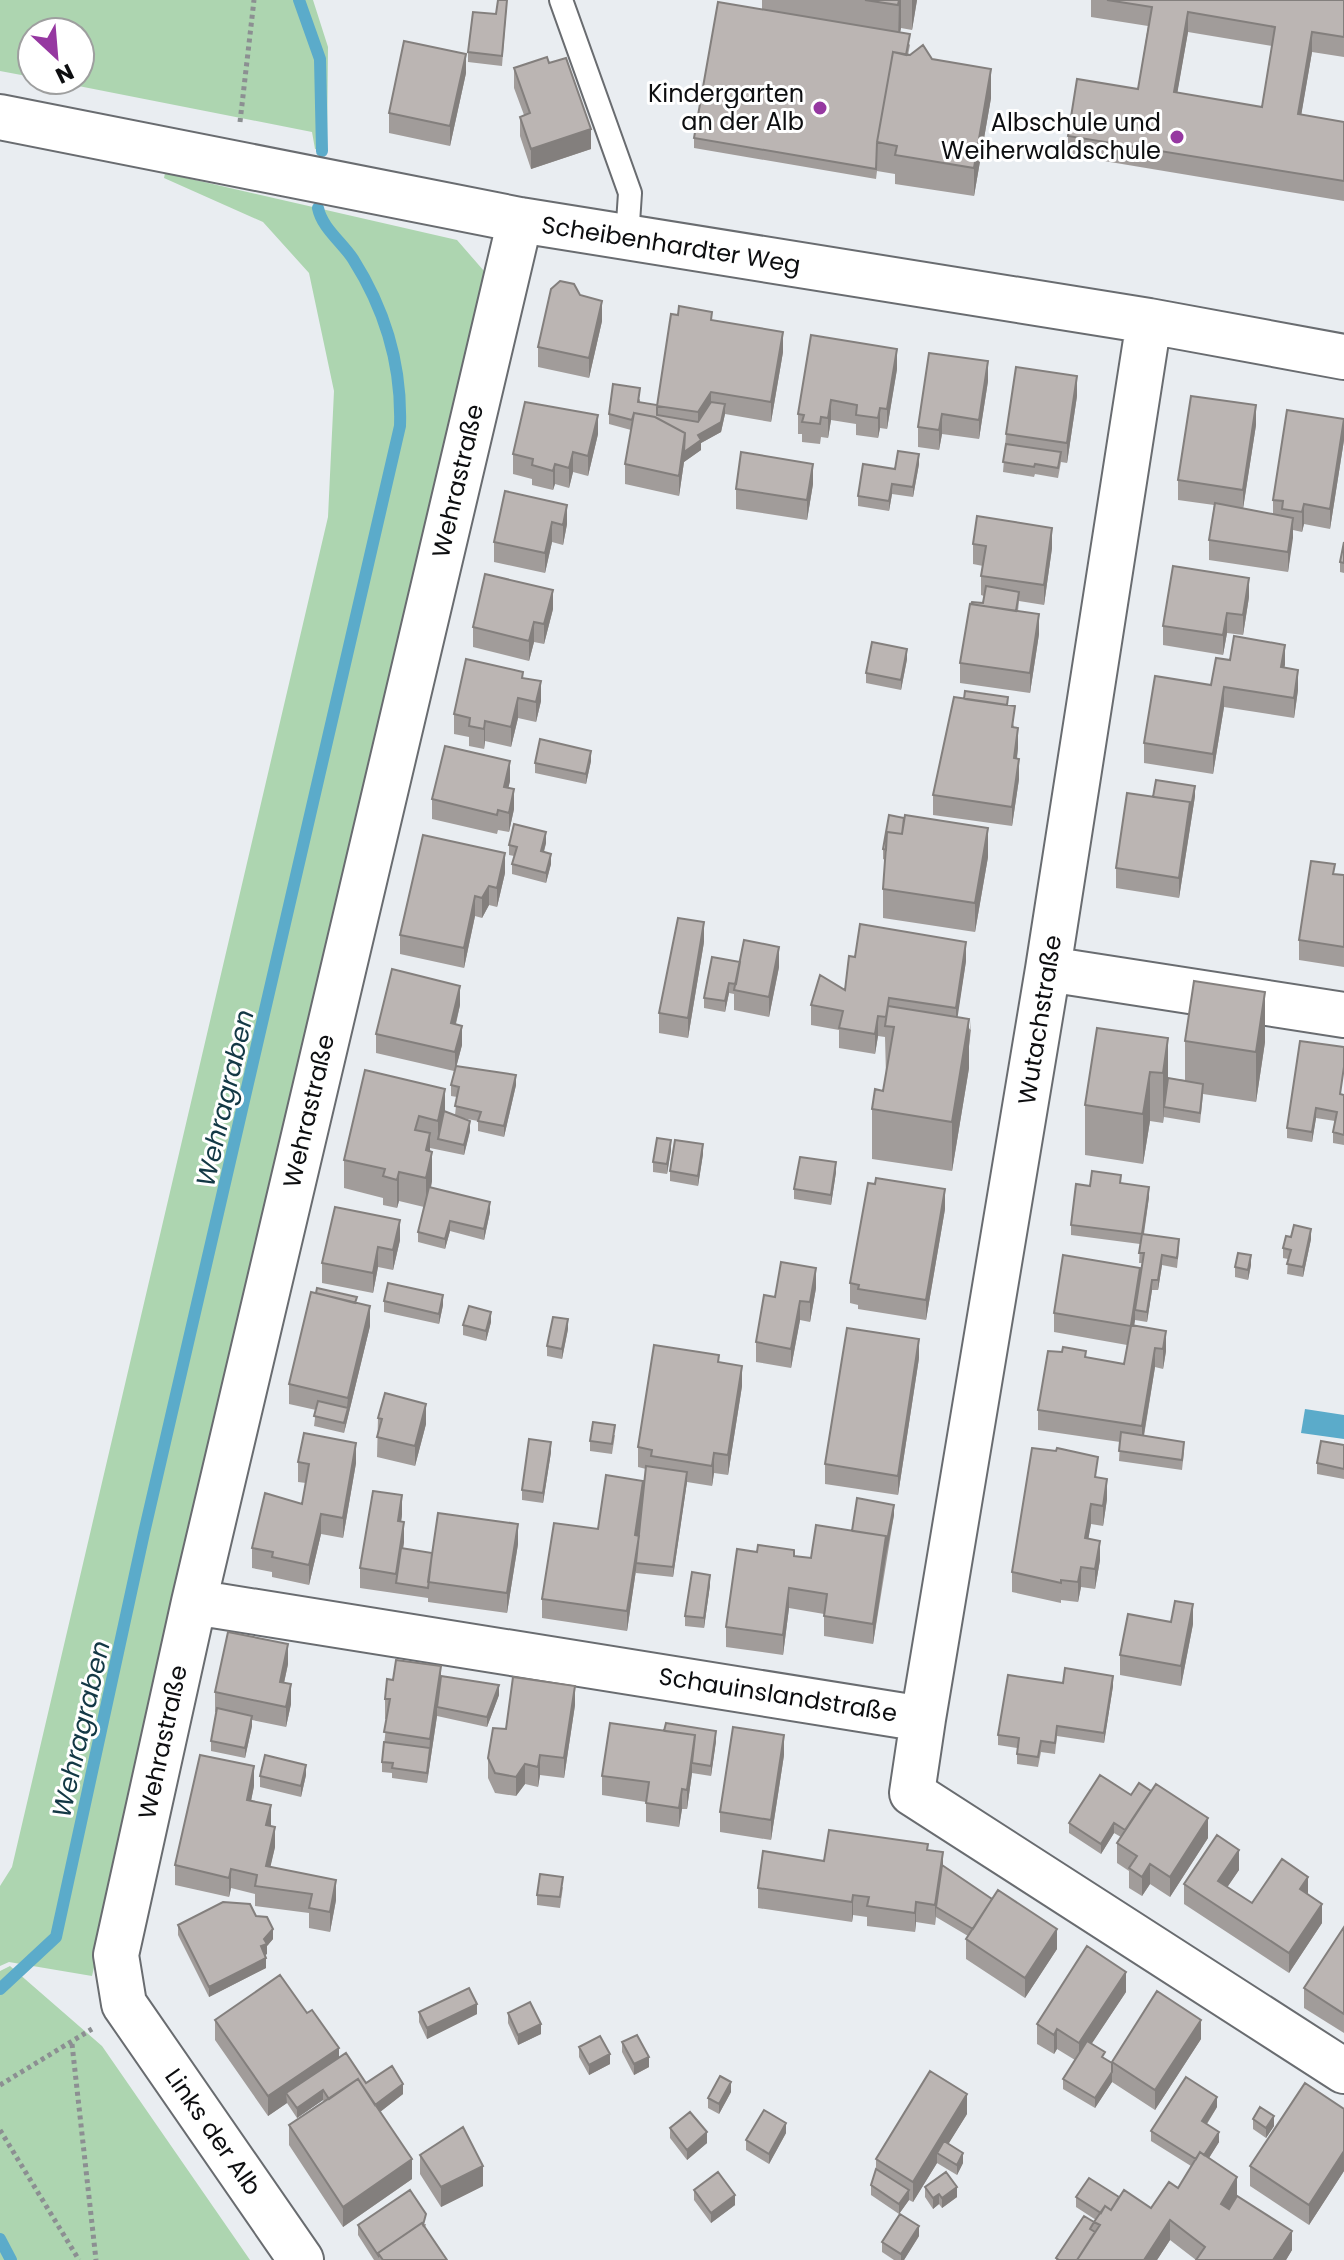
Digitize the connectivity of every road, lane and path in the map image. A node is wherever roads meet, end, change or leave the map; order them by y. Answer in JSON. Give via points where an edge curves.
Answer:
{"nodes":[{"id":1,"x":254,"y":0,"type":"edge"},
{"id":2,"x":561,"y":0,"type":"edge"},
{"id":3,"x":242,"y":116,"type":"dead end"},
{"id":4,"x":0,"y":117,"type":"edge"},
{"id":5,"x":520,"y":220,"type":"junction"},
{"id":6,"x":627,"y":238,"type":"junction"},
{"id":7,"x":1149,"y":321,"type":"junction"},
{"id":8,"x":1344,"y":357,"type":"edge"},
{"id":9,"x":1048,"y":969,"type":"junction"},
{"id":10,"x":1344,"y":1015,"type":"edge"},
{"id":11,"x":194,"y":1602,"type":"junction"},
{"id":12,"x":923,"y":1719,"type":"junction"},
{"id":13,"x":124,"y":2004,"type":"junction"},
{"id":14,"x":72,"y":2044,"type":"junction"},
{"id":15,"x":1344,"y":2071,"type":"edge"},
{"id":16,"x":0,"y":2085,"type":"edge"},
{"id":17,"x":0,"y":2130,"type":"edge"},
{"id":18,"x":79,"y":2260,"type":"edge"},
{"id":19,"x":96,"y":2260,"type":"edge"},
{"id":20,"x":301,"y":2260,"type":"edge"}],
"edges":[{"from":1,"to":3,"type":"path"},
{"from":2,"to":6,"type":"lane","via":[[630,193]]},
{"from":4,"to":5,"type":"street","name":"Scheibenhardter Weg"},
{"from":5,"to":6,"type":"street","name":"Scheibenhardter Weg"},
{"from":5,"to":11,"type":"street","name":"Wehrastraße"},
{"from":6,"to":7,"type":"street","name":"Scheibenhardter Weg"},
{"from":7,"to":8,"type":"street","name":"Scheibenhardter Weg"},
{"from":7,"to":9,"type":"street","name":"Wutachstraße"},
{"from":9,"to":10,"type":"street"},
{"from":9,"to":12,"type":"street","name":"Wutachstraße"},
{"from":11,"to":12,"type":"street","name":"Schauinslandstraße"},
{"from":11,"to":13,"type":"street","name":"Wehrastraße","via":[[116,1955]]},
{"from":12,"to":15,"type":"street","name":"Schauinslandstraße","via":[[912,1793]]},
{"from":13,"to":14,"type":"path"},
{"from":13,"to":20,"type":"street","name":"Links der Alb"},
{"from":14,"to":16,"type":"path"},
{"from":14,"to":19,"type":"path"},
{"from":17,"to":18,"type":"path"}]}
